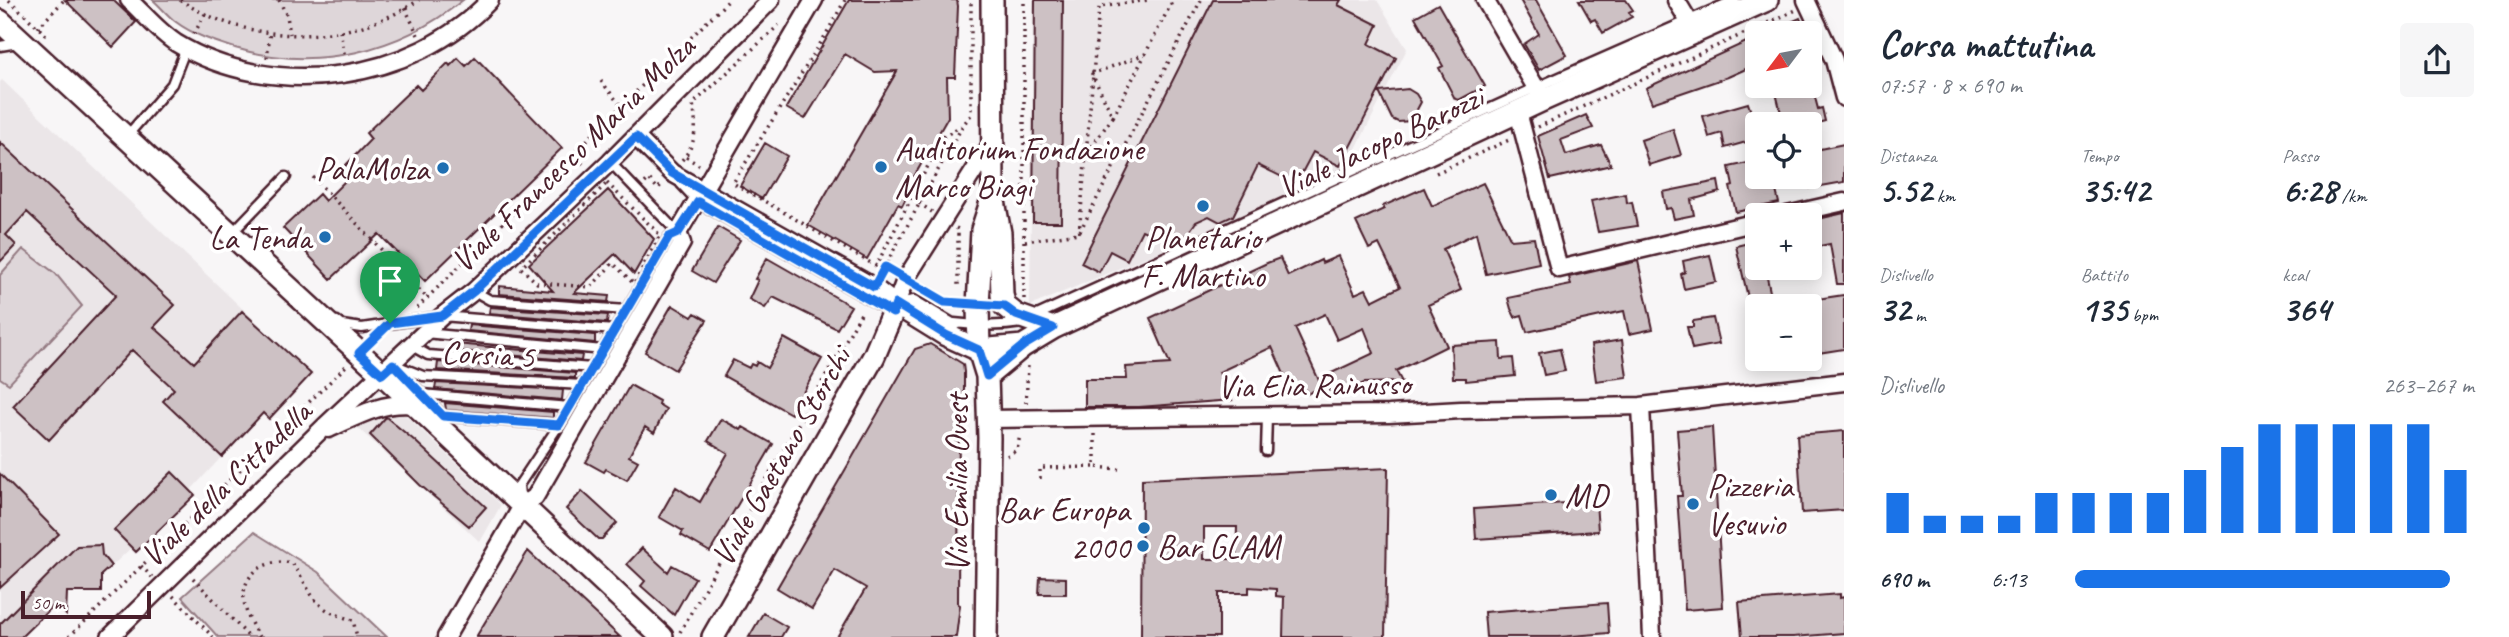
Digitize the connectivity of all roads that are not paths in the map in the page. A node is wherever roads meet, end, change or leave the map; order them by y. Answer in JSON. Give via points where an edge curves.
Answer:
{"nodes":[{"id":1,"x":129,"y":0,"type":"edge"},
{"id":2,"x":490,"y":0,"type":"edge"},
{"id":3,"x":771,"y":0,"type":"edge"},
{"id":4,"x":814,"y":0,"type":"edge"},
{"id":5,"x":992,"y":0,"type":"edge"},
{"id":6,"x":1485,"y":0,"type":"edge"},
{"id":7,"x":1676,"y":0,"type":"edge"},
{"id":8,"x":1735,"y":0,"type":"edge"},
{"id":9,"x":1767,"y":0,"type":"edge"},
{"id":10,"x":1806,"y":0,"type":"edge"},
{"id":11,"x":0,"y":8,"type":"edge"},
{"id":12,"x":0,"y":21,"type":"edge"},
{"id":13,"x":1692,"y":27,"type":"junction"},
{"id":14,"x":30,"y":35,"type":"junction"},
{"id":15,"x":0,"y":46,"type":"edge"},
{"id":16,"x":186,"y":48,"type":"junction"},
{"id":17,"x":1539,"y":94,"type":"junction"},
{"id":18,"x":1844,"y":98,"type":"edge"},
{"id":19,"x":1518,"y":112,"type":"junction"},
{"id":20,"x":128,"y":134,"type":"junction"},
{"id":21,"x":636,"y":137,"type":"junction"},
{"id":22,"x":993,"y":141,"type":"junction"},
{"id":23,"x":610,"y":162,"type":"junction"},
{"id":24,"x":286,"y":177,"type":"dead end"},
{"id":25,"x":701,"y":196,"type":"junction"},
{"id":26,"x":993,"y":196,"type":"junction"},
{"id":27,"x":1844,"y":202,"type":"edge"},
{"id":28,"x":1822,"y":207,"type":"edge"},
{"id":29,"x":1745,"y":225,"type":"edge"},
{"id":30,"x":233,"y":231,"type":"junction"},
{"id":31,"x":678,"y":233,"type":"junction"},
{"id":32,"x":474,"y":291,"type":"junction"},
{"id":33,"x":894,"y":308,"type":"junction"},
{"id":34,"x":626,"y":310,"type":"junction"},
{"id":35,"x":971,"y":312,"type":"junction"},
{"id":36,"x":442,"y":316,"type":"junction"},
{"id":37,"x":1029,"y":319,"type":"junction"},
{"id":38,"x":954,"y":323,"type":"junction"},
{"id":39,"x":1053,"y":328,"type":"junction"},
{"id":40,"x":614,"y":330,"type":"junction"},
{"id":41,"x":425,"y":333,"type":"junction"},
{"id":42,"x":412,"y":346,"type":"junction"},
{"id":43,"x":1023,"y":346,"type":"junction"},
{"id":44,"x":603,"y":350,"type":"junction"},
{"id":45,"x":979,"y":350,"type":"junction"},
{"id":46,"x":592,"y":368,"type":"junction"},
{"id":47,"x":388,"y":369,"type":"junction"},
{"id":48,"x":987,"y":376,"type":"junction"},
{"id":49,"x":1844,"y":382,"type":"edge"},
{"id":50,"x":582,"y":385,"type":"junction"},
{"id":51,"x":418,"y":399,"type":"junction"},
{"id":52,"x":1640,"y":406,"type":"junction"},
{"id":53,"x":569,"y":407,"type":"junction"},
{"id":54,"x":1267,"y":416,"type":"junction"},
{"id":55,"x":989,"y":419,"type":"junction"},
{"id":56,"x":559,"y":425,"type":"junction"},
{"id":57,"x":314,"y":436,"type":"junction"},
{"id":58,"x":1266,"y":451,"type":"dead end"},
{"id":59,"x":522,"y":506,"type":"junction"},
{"id":60,"x":110,"y":637,"type":"edge"},
{"id":61,"x":446,"y":637,"type":"edge"},
{"id":62,"x":662,"y":637,"type":"edge"},
{"id":63,"x":713,"y":637,"type":"edge"},
{"id":64,"x":986,"y":637,"type":"edge"},
{"id":65,"x":1652,"y":637,"type":"edge"}],
"edges":[{"from":1,"to":16,"type":"street"},
{"from":2,"to":16,"type":"street","via":[[425,48],[348,74],[266,74]]},
{"from":3,"to":21,"type":"street","name":"Viale Francesco Maria Molza"},
{"from":4,"to":25,"type":"street"},
{"from":5,"to":22,"type":"street","name":"Via Emilia Ovest"},
{"from":6,"to":17,"type":"street"},
{"from":7,"to":13,"type":"street"},
{"from":8,"to":13,"type":"lane"},
{"from":9,"to":13,"type":"street","name":"Viale Jacopo Barozzi"},
{"from":10,"to":18,"type":"street","via":[[1834,60]]},
{"from":11,"to":20,"type":"lane"},
{"from":12,"to":14,"type":"street"},
{"from":13,"to":17,"type":"street","name":"Viale Jacopo Barozzi"},
{"from":14,"to":15,"type":"lane"},
{"from":14,"to":20,"type":"street"},
{"from":16,"to":20,"type":"lane","via":[[172,84]]},
{"from":17,"to":19,"type":"street","name":"Viale Jacopo Barozzi"},
{"from":17,"to":37,"type":"lane"},
{"from":19,"to":29,"type":"street","via":[[1559,269]]},
{"from":19,"to":39,"type":"street","name":"Viale Jacopo Barozzi"},
{"from":20,"to":30,"type":"street"},
{"from":21,"to":23,"type":"street","name":"Viale Francesco Maria Molza"},
{"from":21,"to":25,"type":"street"},
{"from":22,"to":26,"type":"street","name":"Via Emilia Ovest"},
{"from":22,"to":33,"type":"street","via":[[905,280]]},
{"from":23,"to":31,"type":"lane"},
{"from":23,"to":32,"type":"street","name":"Viale Francesco Maria Molza"},
{"from":24,"to":30,"type":"lane"},
{"from":25,"to":31,"type":"street"},
{"from":25,"to":33,"type":"street"},
{"from":26,"to":35,"type":"street","name":"Via Emilia Ovest","via":[[982,230]]},
{"from":26,"to":37,"type":"street","name":"Via Emilia Ovest","via":[[1004,306]]},
{"from":27,"to":28,"type":"street"},
{"from":30,"to":36,"type":"lane","via":[[342,325],[362,328]]},
{"from":30,"to":47,"type":"street","via":[[359,353]]},
{"from":31,"to":34,"type":"lane","via":[[669,237]]},
{"from":31,"to":59,"type":"street","via":[[682,243],[535,496]]},
{"from":32,"to":34,"type":"lane","via":[[490,300]]},
{"from":32,"to":36,"type":"street","name":"Viale Francesco Maria Molza"},
{"from":33,"to":38,"type":"lane","via":[[914,300]]},
{"from":33,"to":45,"type":"street"},
{"from":33,"to":63,"type":"street","name":"Viale Gaetano Storchi","via":[[874,356]]},
{"from":34,"to":40,"type":"lane"},
{"from":35,"to":37,"type":"lane","via":[[1001,326]]},
{"from":35,"to":38,"type":"lane"},
{"from":35,"to":45,"type":"street","name":"Via Emilia Ovest"},
{"from":36,"to":40,"type":"lane"},
{"from":36,"to":41,"type":"street","name":"Viale Francesco Maria Molza"},
{"from":37,"to":39,"type":"street","name":"Via Emilia Ovest"},
{"from":38,"to":45,"type":"lane"},
{"from":39,"to":43,"type":"street","name":"Viale Jacopo Barozzi"},
{"from":40,"to":44,"type":"lane"},
{"from":41,"to":42,"type":"street","name":"Viale Francesco Maria Molza"},
{"from":41,"to":44,"type":"lane"},
{"from":42,"to":46,"type":"lane","via":[[428,355]]},
{"from":42,"to":47,"type":"street","name":"Viale Francesco Maria Molza"},
{"from":43,"to":45,"type":"street"},
{"from":43,"to":48,"type":"street","name":"Via Emilia Ovest"},
{"from":44,"to":46,"type":"lane"},
{"from":45,"to":48,"type":"street","name":"Via Emilia Ovest"},
{"from":46,"to":50,"type":"lane"},
{"from":47,"to":50,"type":"lane","name":"Corsia 5","via":[[423,376]]},
{"from":47,"to":51,"type":"street"},
{"from":47,"to":57,"type":"street","name":"Viale della Cittadella"},
{"from":48,"to":55,"type":"street","name":"Via Emilia Ovest"},
{"from":49,"to":52,"type":"street","name":"Via Elia Rainusso"},
{"from":50,"to":53,"type":"lane"},
{"from":51,"to":53,"type":"lane"},
{"from":51,"to":56,"type":"lane","via":[[443,416]]},
{"from":51,"to":57,"type":"street","via":[[371,410]]},
{"from":51,"to":59,"type":"street"},
{"from":52,"to":54,"type":"street","name":"Via Elia Rainusso"},
{"from":52,"to":65,"type":"street"},
{"from":53,"to":56,"type":"lane"},
{"from":54,"to":55,"type":"street","name":"Via Elia Rainusso"},
{"from":54,"to":58,"type":"lane"},
{"from":55,"to":64,"type":"street","name":"Via Emilia Ovest"},
{"from":56,"to":59,"type":"lane","via":[[519,485]]},
{"from":57,"to":60,"type":"street","name":"Viale della Cittadella"},
{"from":59,"to":61,"type":"street"},
{"from":59,"to":62,"type":"street"}]}
